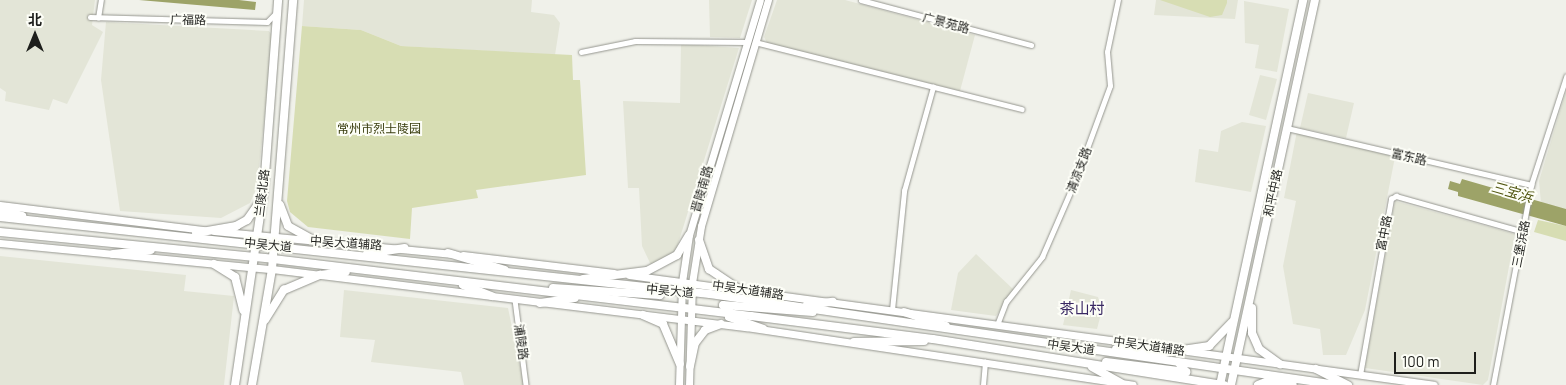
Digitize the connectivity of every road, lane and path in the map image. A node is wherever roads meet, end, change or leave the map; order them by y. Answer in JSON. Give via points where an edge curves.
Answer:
{"nodes":[{"id":1,"x":101,"y":0,"type":"edge"},
{"id":2,"x":293,"y":0,"type":"edge"},
{"id":3,"x":760,"y":0,"type":"edge"},
{"id":4,"x":768,"y":0,"type":"edge"},
{"id":5,"x":860,"y":0,"type":"edge"},
{"id":6,"x":1118,"y":0,"type":"edge"},
{"id":7,"x":1303,"y":0,"type":"edge"},
{"id":8,"x":1315,"y":0,"type":"edge"},
{"id":9,"x":278,"y":4,"type":"edge"},
{"id":10,"x":90,"y":17,"type":"dead end"},
{"id":11,"x":98,"y":18,"type":"junction"},
{"id":12,"x":267,"y":22,"type":"junction"},
{"id":13,"x":275,"y":34,"type":"junction"},
{"id":14,"x":747,"y":42,"type":"junction"},
{"id":15,"x":755,"y":42,"type":"junction"},
{"id":16,"x":1032,"y":44,"type":"dead end"},
{"id":17,"x":582,"y":52,"type":"dead end"},
{"id":18,"x":1566,"y":77,"type":"edge"},
{"id":19,"x":933,"y":87,"type":"junction"},
{"id":20,"x":1022,"y":109,"type":"dead end"},
{"id":21,"x":1287,"y":128,"type":"junction"},
{"id":22,"x":1531,"y":185,"type":"junction"},
{"id":23,"x":264,"y":188,"type":"junction"},
{"id":24,"x":279,"y":188,"type":"junction"},
{"id":25,"x":0,"y":205,"type":"edge"},
{"id":26,"x":0,"y":210,"type":"edge"},
{"id":27,"x":0,"y":217,"type":"edge"},
{"id":28,"x":38,"y":221,"type":"junction"},
{"id":29,"x":137,"y":231,"type":"junction"},
{"id":30,"x":0,"y":232,"type":"edge"},
{"id":31,"x":218,"y":232,"type":"junction"},
{"id":32,"x":1524,"y":232,"type":"junction"},
{"id":33,"x":256,"y":236,"type":"junction"},
{"id":34,"x":689,"y":236,"type":"junction"},
{"id":35,"x":275,"y":237,"type":"junction"},
{"id":36,"x":220,"y":240,"type":"junction"},
{"id":37,"x":699,"y":240,"type":"junction"},
{"id":38,"x":317,"y":242,"type":"junction"},
{"id":39,"x":0,"y":243,"type":"edge"},
{"id":40,"x":255,"y":244,"type":"junction"},
{"id":41,"x":274,"y":246,"type":"junction"},
{"id":42,"x":405,"y":248,"type":"junction"},
{"id":43,"x":188,"y":250,"type":"junction"},
{"id":44,"x":307,"y":250,"type":"junction"},
{"id":45,"x":215,"y":253,"type":"junction"},
{"id":46,"x":448,"y":253,"type":"junction"},
{"id":47,"x":113,"y":254,"type":"junction"},
{"id":48,"x":358,"y":256,"type":"junction"},
{"id":49,"x":254,"y":257,"type":"junction"},
{"id":50,"x":273,"y":259,"type":"junction"},
{"id":51,"x":306,"y":262,"type":"junction"},
{"id":52,"x":214,"y":264,"type":"junction"},
{"id":53,"x":253,"y":268,"type":"junction"},
{"id":54,"x":272,"y":270,"type":"junction"},
{"id":55,"x":376,"y":271,"type":"junction"},
{"id":56,"x":514,"y":273,"type":"junction"},
{"id":57,"x":320,"y":275,"type":"junction"},
{"id":58,"x":632,"y":276,"type":"junction"},
{"id":59,"x":432,"y":278,"type":"junction"},
{"id":60,"x":577,"y":281,"type":"junction"},
{"id":61,"x":682,"y":282,"type":"junction"},
{"id":62,"x":692,"y":283,"type":"junction"},
{"id":63,"x":656,"y":289,"type":"junction"},
{"id":64,"x":739,"y":289,"type":"junction"},
{"id":65,"x":533,"y":290,"type":"junction"},
{"id":66,"x":681,"y":292,"type":"junction"},
{"id":67,"x":692,"y":293,"type":"junction"},
{"id":68,"x":492,"y":296,"type":"junction"},
{"id":69,"x":1252,"y":296,"type":"junction"},
{"id":70,"x":610,"y":298,"type":"junction"},
{"id":71,"x":515,"y":300,"type":"junction"},
{"id":72,"x":833,"y":302,"type":"junction"},
{"id":73,"x":540,"y":303,"type":"junction"},
{"id":74,"x":795,"y":306,"type":"junction"},
{"id":75,"x":1239,"y":306,"type":"junction"},
{"id":76,"x":681,"y":308,"type":"junction"},
{"id":77,"x":692,"y":309,"type":"junction"},
{"id":78,"x":892,"y":310,"type":"junction"},
{"id":79,"x":716,"y":312,"type":"junction"},
{"id":80,"x":830,"y":312,"type":"junction"},
{"id":81,"x":904,"y":312,"type":"junction"},
{"id":82,"x":733,"y":314,"type":"junction"},
{"id":83,"x":643,"y":315,"type":"junction"},
{"id":84,"x":680,"y":320,"type":"junction"},
{"id":85,"x":691,"y":321,"type":"junction"},
{"id":86,"x":721,"y":324,"type":"junction"},
{"id":87,"x":997,"y":325,"type":"junction"},
{"id":88,"x":262,"y":326,"type":"junction"},
{"id":89,"x":763,"y":329,"type":"junction"},
{"id":90,"x":242,"y":331,"type":"junction"},
{"id":91,"x":962,"y":332,"type":"junction"},
{"id":92,"x":908,"y":336,"type":"junction"},
{"id":93,"x":992,"y":336,"type":"junction"},
{"id":94,"x":933,"y":339,"type":"junction"},
{"id":95,"x":854,"y":342,"type":"junction"},
{"id":96,"x":1176,"y":349,"type":"junction"},
{"id":97,"x":1097,"y":350,"type":"junction"},
{"id":98,"x":1127,"y":354,"type":"junction"},
{"id":99,"x":1034,"y":356,"type":"junction"},
{"id":100,"x":1227,"y":357,"type":"junction"},
{"id":101,"x":1238,"y":358,"type":"junction"},
{"id":102,"x":1067,"y":360,"type":"junction"},
{"id":103,"x":1177,"y":361,"type":"junction"},
{"id":104,"x":985,"y":362,"type":"junction"},
{"id":105,"x":680,"y":364,"type":"junction"},
{"id":106,"x":1086,"y":364,"type":"junction"},
{"id":107,"x":1280,"y":364,"type":"junction"},
{"id":108,"x":690,"y":366,"type":"junction"},
{"id":109,"x":1224,"y":368,"type":"junction"},
{"id":110,"x":1316,"y":369,"type":"junction"},
{"id":111,"x":1235,"y":370,"type":"junction"},
{"id":112,"x":1360,"y":375,"type":"junction"},
{"id":113,"x":1121,"y":383,"type":"junction"},
{"id":114,"x":236,"y":385,"type":"edge"},
{"id":115,"x":252,"y":385,"type":"edge"},
{"id":116,"x":526,"y":385,"type":"edge"},
{"id":117,"x":679,"y":385,"type":"edge"},
{"id":118,"x":689,"y":385,"type":"edge"},
{"id":119,"x":983,"y":385,"type":"edge"},
{"id":120,"x":1133,"y":385,"type":"edge"},
{"id":121,"x":1220,"y":385,"type":"edge"},
{"id":122,"x":1224,"y":385,"type":"edge"},
{"id":123,"x":1231,"y":385,"type":"edge"},
{"id":124,"x":1258,"y":385,"type":"edge"},
{"id":125,"x":1293,"y":385,"type":"edge"},
{"id":126,"x":1338,"y":385,"type":"edge"},
{"id":127,"x":1348,"y":385,"type":"edge"},
{"id":128,"x":1434,"y":385,"type":"edge"},
{"id":129,"x":1492,"y":385,"type":"edge"}],
"edges":[{"from":1,"to":11,"type":"street"},
{"from":2,"to":24,"type":"main road","name":"兰陵北路"},
{"from":3,"to":14,"type":"main road","name":"晋陵南路"},
{"from":4,"to":15,"type":"main road","name":"晋陵南路"},
{"from":5,"to":16,"type":"street","name":"广景苑路"},
{"from":6,"to":87,"type":"street","name":"清凉支路","via":[[1107,52],[1110,86],[1075,181],[1042,257],[1006,302]]},
{"from":7,"to":75,"type":"main road","name":"和平中路"},
{"from":8,"to":21,"type":"main road","name":"和平中路"},
{"from":9,"to":12,"type":"street"},
{"from":9,"to":13,"type":"main road","name":"兰陵北路"},
{"from":10,"to":11,"type":"street","name":"广福路"},
{"from":11,"to":12,"type":"street","name":"广福路"},
{"from":12,"to":13,"type":"street"},
{"from":13,"to":23,"type":"main road","name":"兰陵北路"},
{"from":14,"to":17,"type":"street","via":[[635,41]]},
{"from":14,"to":34,"type":"main road","name":"晋陵南路"},
{"from":15,"to":19,"type":"street"},
{"from":15,"to":37,"type":"main road","name":"晋陵南路"},
{"from":18,"to":22,"type":"street","name":"三堡浜路"},
{"from":19,"to":20,"type":"street"},
{"from":19,"to":78,"type":"street","via":[[904,191]]},
{"from":21,"to":22,"type":"street","name":"富东路"},
{"from":21,"to":69,"type":"main road","name":"和平中路"},
{"from":22,"to":32,"type":"street","name":"三堡浜路"},
{"from":23,"to":31,"type":"main road","via":[[247,220]]},
{"from":23,"to":33,"type":"main road","name":"兰陵北路"},
{"from":24,"to":35,"type":"main road","name":"兰陵北路"},
{"from":24,"to":38,"type":"main road","via":[[288,226]]},
{"from":25,"to":31,"type":"main road","name":"中吴大道辅路"},
{"from":26,"to":28,"type":"main road"},
{"from":27,"to":28,"type":"main road","name":"中吴大道"},
{"from":28,"to":29,"type":"main road","name":"中吴大道"},
{"from":29,"to":31,"type":"main road"},
{"from":29,"to":36,"type":"main road","name":"中吴大道"},
{"from":30,"to":43,"type":"main road","name":"中吴大道"},
{"from":31,"to":33,"type":"main road","name":"中吴大道辅路"},
{"from":32,"to":112,"type":"street","name":"富中路","via":[[1396,196],[1391,199]]},
{"from":32,"to":129,"type":"street","name":"三堡浜路"},
{"from":33,"to":35,"type":"main road","name":"中吴大道辅路"},
{"from":33,"to":40,"type":"main road","name":"兰陵北路"},
{"from":34,"to":58,"type":"main road","via":[[677,255]]},
{"from":34,"to":61,"type":"main road","name":"晋陵南路"},
{"from":35,"to":38,"type":"main road","name":"中吴大道辅路"},
{"from":35,"to":41,"type":"main road","name":"兰陵北路"},
{"from":36,"to":40,"type":"main road","name":"中吴大道"},
{"from":36,"to":45,"type":"main road","via":[[228,250]]},
{"from":37,"to":62,"type":"main road","name":"晋陵南路"},
{"from":37,"to":64,"type":"main road","via":[[709,269]]},
{"from":38,"to":42,"type":"main road","name":"中吴大道辅路"},
{"from":39,"to":47,"type":"main road"},
{"from":40,"to":41,"type":"main road","name":"中吴大道"},
{"from":40,"to":49,"type":"main road","name":"兰陵北路"},
{"from":41,"to":44,"type":"main road","name":"中吴大道"},
{"from":41,"to":50,"type":"main road","name":"兰陵北路"},
{"from":42,"to":46,"type":"main road","name":"中吴大道辅路"},
{"from":42,"to":48,"type":"main road"},
{"from":43,"to":45,"type":"main road","name":"中吴大道"},
{"from":43,"to":47,"type":"main road"},
{"from":44,"to":48,"type":"main road","name":"中吴大道"},
{"from":44,"to":51,"type":"main road","via":[[299,252]]},
{"from":45,"to":49,"type":"main road","name":"中吴大道"},
{"from":46,"to":56,"type":"main road"},
{"from":46,"to":58,"type":"main road","name":"中吴大道辅路"},
{"from":47,"to":52,"type":"main road"},
{"from":48,"to":56,"type":"main road","name":"中吴大道"},
{"from":49,"to":50,"type":"main road","name":"中吴大道"},
{"from":49,"to":53,"type":"main road","name":"兰陵北路"},
{"from":50,"to":51,"type":"main road","name":"中吴大道"},
{"from":50,"to":54,"type":"main road","name":"兰陵北路"},
{"from":51,"to":55,"type":"main road","name":"中吴大道"},
{"from":52,"to":53,"type":"main road"},
{"from":52,"to":90,"type":"main road","via":[[227,269],[240,286]]},
{"from":53,"to":54,"type":"main road"},
{"from":53,"to":90,"type":"main road","name":"兰陵北路"},
{"from":54,"to":57,"type":"main road"},
{"from":54,"to":88,"type":"main road","name":"兰陵北路"},
{"from":55,"to":57,"type":"main road"},
{"from":55,"to":59,"type":"main road","name":"中吴大道"},
{"from":56,"to":60,"type":"main road","name":"中吴大道"},
{"from":57,"to":68,"type":"main road"},
{"from":57,"to":88,"type":"main road","via":[[284,290]]},
{"from":58,"to":60,"type":"main road"},
{"from":58,"to":61,"type":"main road","name":"中吴大道辅路"},
{"from":59,"to":65,"type":"main road","name":"中吴大道"},
{"from":59,"to":68,"type":"main road"},
{"from":60,"to":63,"type":"main road","name":"中吴大道"},
{"from":61,"to":62,"type":"main road","name":"中吴大道辅路"},
{"from":61,"to":66,"type":"main road","name":"晋陵南路"},
{"from":62,"to":64,"type":"main road","name":"中吴大道辅路"},
{"from":62,"to":67,"type":"main road","name":"晋陵南路"},
{"from":63,"to":65,"type":"main road","via":[[660,295],[576,287]]},
{"from":63,"to":66,"type":"main road","name":"中吴大道"},
{"from":64,"to":72,"type":"main road","name":"中吴大道辅路"},
{"from":65,"to":70,"type":"main road","name":"中吴大道"},
{"from":66,"to":67,"type":"main road","name":"中吴大道"},
{"from":66,"to":76,"type":"main road","name":"晋陵南路"},
{"from":67,"to":74,"type":"main road","name":"中吴大道"},
{"from":67,"to":77,"type":"main road","name":"晋陵南路"},
{"from":68,"to":71,"type":"main road"},
{"from":69,"to":101,"type":"main road","name":"和平中路"},
{"from":69,"to":107,"type":"main road","via":[[1252,334],[1259,349]]},
{"from":70,"to":73,"type":"main road"},
{"from":70,"to":76,"type":"main road","name":"中吴大道"},
{"from":71,"to":73,"type":"main road"},
{"from":71,"to":116,"type":"street","name":"浦陵路"},
{"from":72,"to":74,"type":"main road"},
{"from":72,"to":78,"type":"main road","name":"中吴大道辅路"},
{"from":73,"to":83,"type":"main road"},
{"from":74,"to":80,"type":"main road","name":"中吴大道"},
{"from":75,"to":96,"type":"main road","via":[[1227,332],[1209,346]]},
{"from":75,"to":100,"type":"main road","name":"和平中路"},
{"from":76,"to":77,"type":"main road","name":"中吴大道"},
{"from":76,"to":84,"type":"main road","name":"晋陵南路"},
{"from":77,"to":79,"type":"main road","name":"中吴大道"},
{"from":77,"to":85,"type":"main road","name":"晋陵南路"},
{"from":78,"to":81,"type":"main road","name":"中吴大道辅路"},
{"from":79,"to":82,"type":"main road","name":"中吴大道"},
{"from":79,"to":89,"type":"main road"},
{"from":80,"to":82,"type":"main road","via":[[723,305]]},
{"from":80,"to":91,"type":"main road","name":"中吴大道"},
{"from":81,"to":87,"type":"main road","name":"中吴大道辅路"},
{"from":81,"to":91,"type":"main road"},
{"from":82,"to":92,"type":"main road","name":"中吴大道"},
{"from":83,"to":84,"type":"main road"},
{"from":83,"to":105,"type":"main road","via":[[663,324]]},
{"from":84,"to":85,"type":"main road"},
{"from":84,"to":105,"type":"main road","name":"晋陵南路"},
{"from":85,"to":86,"type":"main road"},
{"from":85,"to":108,"type":"main road","name":"晋陵南路"},
{"from":86,"to":89,"type":"main road"},
{"from":86,"to":108,"type":"main road","via":[[705,330],[695,343]]},
{"from":87,"to":96,"type":"main road","name":"中吴大道辅路"},
{"from":88,"to":115,"type":"main road","name":"兰陵北路"},
{"from":89,"to":95,"type":"main road"},
{"from":90,"to":114,"type":"main road","name":"兰陵北路"},
{"from":91,"to":93,"type":"main road","name":"中吴大道"},
{"from":92,"to":93,"type":"main road","via":[[997,343]]},
{"from":92,"to":94,"type":"main road","name":"中吴大道"},
{"from":93,"to":97,"type":"main road","name":"中吴大道"},
{"from":94,"to":95,"type":"main road"},
{"from":94,"to":99,"type":"main road","name":"中吴大道"},
{"from":95,"to":104,"type":"main road"},
{"from":96,"to":97,"type":"main road","via":[[1162,353]]},
{"from":96,"to":100,"type":"main road","name":"中吴大道辅路"},
{"from":97,"to":98,"type":"main road","name":"中吴大道"},
{"from":98,"to":99,"type":"main road","via":[[1026,348]]},
{"from":98,"to":103,"type":"main road","name":"中吴大道"},
{"from":99,"to":102,"type":"main road","name":"中吴大道"},
{"from":100,"to":101,"type":"main road","name":"中吴大道辅路"},
{"from":100,"to":109,"type":"main road","name":"和平中路"},
{"from":101,"to":107,"type":"main road","name":"中吴大道辅路"},
{"from":101,"to":111,"type":"main road","name":"和平中路"},
{"from":102,"to":103,"type":"main road","via":[[1186,372]]},
{"from":102,"to":106,"type":"main road","name":"中吴大道"},
{"from":103,"to":109,"type":"main road","name":"中吴大道"},
{"from":104,"to":113,"type":"main road"},
{"from":104,"to":119,"type":"street"},
{"from":105,"to":117,"type":"main road","name":"晋陵南路"},
{"from":106,"to":113,"type":"main road"},
{"from":106,"to":121,"type":"main road","name":"中吴大道"},
{"from":107,"to":110,"type":"main road","name":"中吴大道辅路"},
{"from":108,"to":118,"type":"main road","name":"晋陵南路"},
{"from":109,"to":111,"type":"main road","name":"中吴大道"},
{"from":109,"to":121,"type":"main road","name":"和平中路"},
{"from":110,"to":112,"type":"main road","name":"中吴大道辅路"},
{"from":110,"to":127,"type":"main road"},
{"from":111,"to":123,"type":"main road","name":"和平中路"},
{"from":111,"to":126,"type":"main road","name":"中吴大道"},
{"from":112,"to":128,"type":"main road","name":"中吴大道辅路"},
{"from":113,"to":120,"type":"main road"},
{"from":121,"to":122,"type":"main road","name":"中吴大道"},
{"from":124,"to":125,"type":"main road","via":[[1268,381]]}]}
